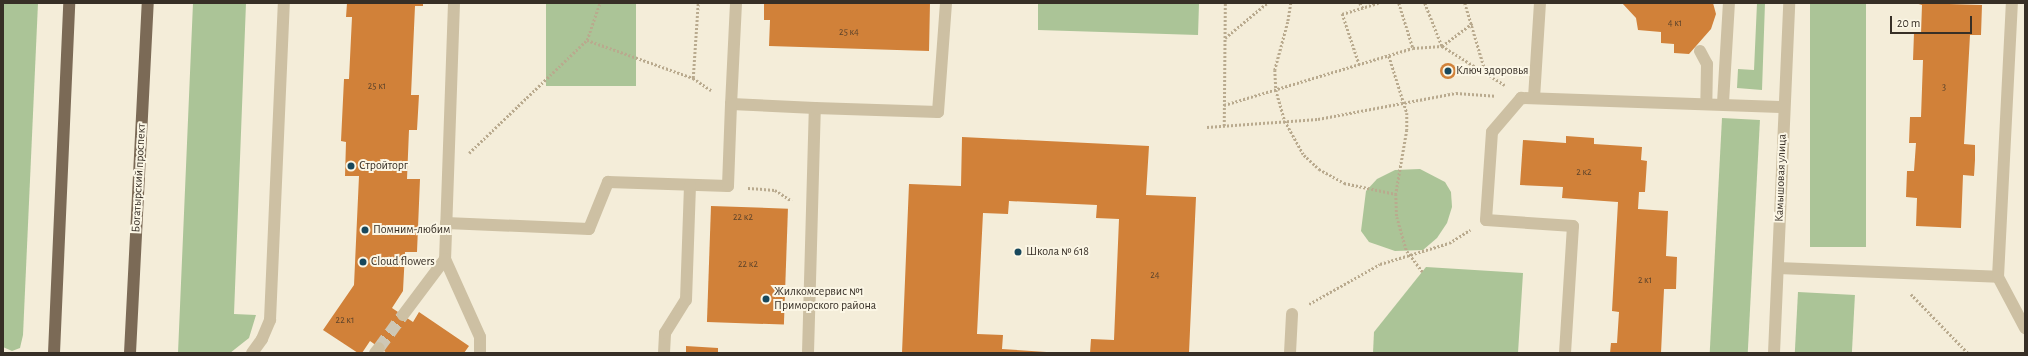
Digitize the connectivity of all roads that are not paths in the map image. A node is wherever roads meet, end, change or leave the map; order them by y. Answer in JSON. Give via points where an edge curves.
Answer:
{"nodes":[{"id":1,"x":70,"y":3,"type":"edge"},
{"id":2,"x":148,"y":3,"type":"edge"},
{"id":3,"x":284,"y":3,"type":"edge"},
{"id":4,"x":454,"y":3,"type":"edge"},
{"id":5,"x":736,"y":3,"type":"edge"},
{"id":6,"x":946,"y":3,"type":"edge"},
{"id":7,"x":1540,"y":3,"type":"edge"},
{"id":8,"x":1729,"y":3,"type":"edge"},
{"id":9,"x":1789,"y":3,"type":"edge"},
{"id":10,"x":2012,"y":3,"type":"edge"},
{"id":11,"x":1700,"y":52,"type":"dead end"},
{"id":12,"x":1534,"y":98,"type":"junction"},
{"id":13,"x":1706,"y":103,"type":"junction"},
{"id":14,"x":1723,"y":103,"type":"junction"},
{"id":15,"x":731,"y":104,"type":"junction"},
{"id":16,"x":1784,"y":106,"type":"junction"},
{"id":17,"x":815,"y":108,"type":"junction"},
{"id":18,"x":690,"y":185,"type":"junction"},
{"id":19,"x":446,"y":223,"type":"junction"},
{"id":20,"x":445,"y":259,"type":"junction"},
{"id":21,"x":1778,"y":268,"type":"junction"},
{"id":22,"x":1998,"y":277,"type":"junction"},
{"id":23,"x":1292,"y":314,"type":"road end"},
{"id":24,"x":403,"y":315,"type":"tunnel mouth"},
{"id":25,"x":2025,"y":328,"type":"edge"},
{"id":26,"x":54,"y":353,"type":"edge"},
{"id":27,"x":130,"y":353,"type":"edge"},
{"id":28,"x":252,"y":353,"type":"edge"},
{"id":29,"x":480,"y":353,"type":"edge"},
{"id":30,"x":664,"y":353,"type":"edge"},
{"id":31,"x":808,"y":353,"type":"edge"},
{"id":32,"x":1290,"y":353,"type":"edge"},
{"id":33,"x":1565,"y":353,"type":"edge"},
{"id":34,"x":1774,"y":353,"type":"edge"}],
"edges":[{"from":1,"to":26,"type":"main road"},
{"from":2,"to":27,"type":"main road","name":"Богатырский проспект"},
{"from":3,"to":28,"type":"street","via":[[270,320],[262,339]]},
{"from":4,"to":19,"type":"street"},
{"from":5,"to":15,"type":"street"},
{"from":6,"to":17,"type":"street","via":[[938,112]]},
{"from":7,"to":12,"type":"street"},
{"from":8,"to":14,"type":"street"},
{"from":9,"to":16,"type":"street","name":"Камышовая улица"},
{"from":10,"to":22,"type":"street"},
{"from":11,"to":13,"type":"street","via":[[1707,64]]},
{"from":12,"to":13,"type":"street"},
{"from":12,"to":33,"type":"street","via":[[1521,98],[1492,132],[1486,220],[1573,226]]},
{"from":13,"to":14,"type":"street"},
{"from":14,"to":16,"type":"street"},
{"from":15,"to":17,"type":"street"},
{"from":15,"to":18,"type":"street","via":[[728,186]]},
{"from":16,"to":21,"type":"street","name":"Камышовая улица"},
{"from":17,"to":31,"type":"street"},
{"from":18,"to":19,"type":"street","via":[[608,182],[589,229]]},
{"from":18,"to":30,"type":"street","via":[[686,300],[665,333]]},
{"from":19,"to":20,"type":"street"},
{"from":20,"to":24,"type":"street"},
{"from":20,"to":29,"type":"street","via":[[480,337]]},
{"from":21,"to":22,"type":"street"},
{"from":21,"to":34,"type":"street","name":"Камышовая улица"},
{"from":22,"to":25,"type":"street"},
{"from":23,"to":32,"type":"street"}]}
